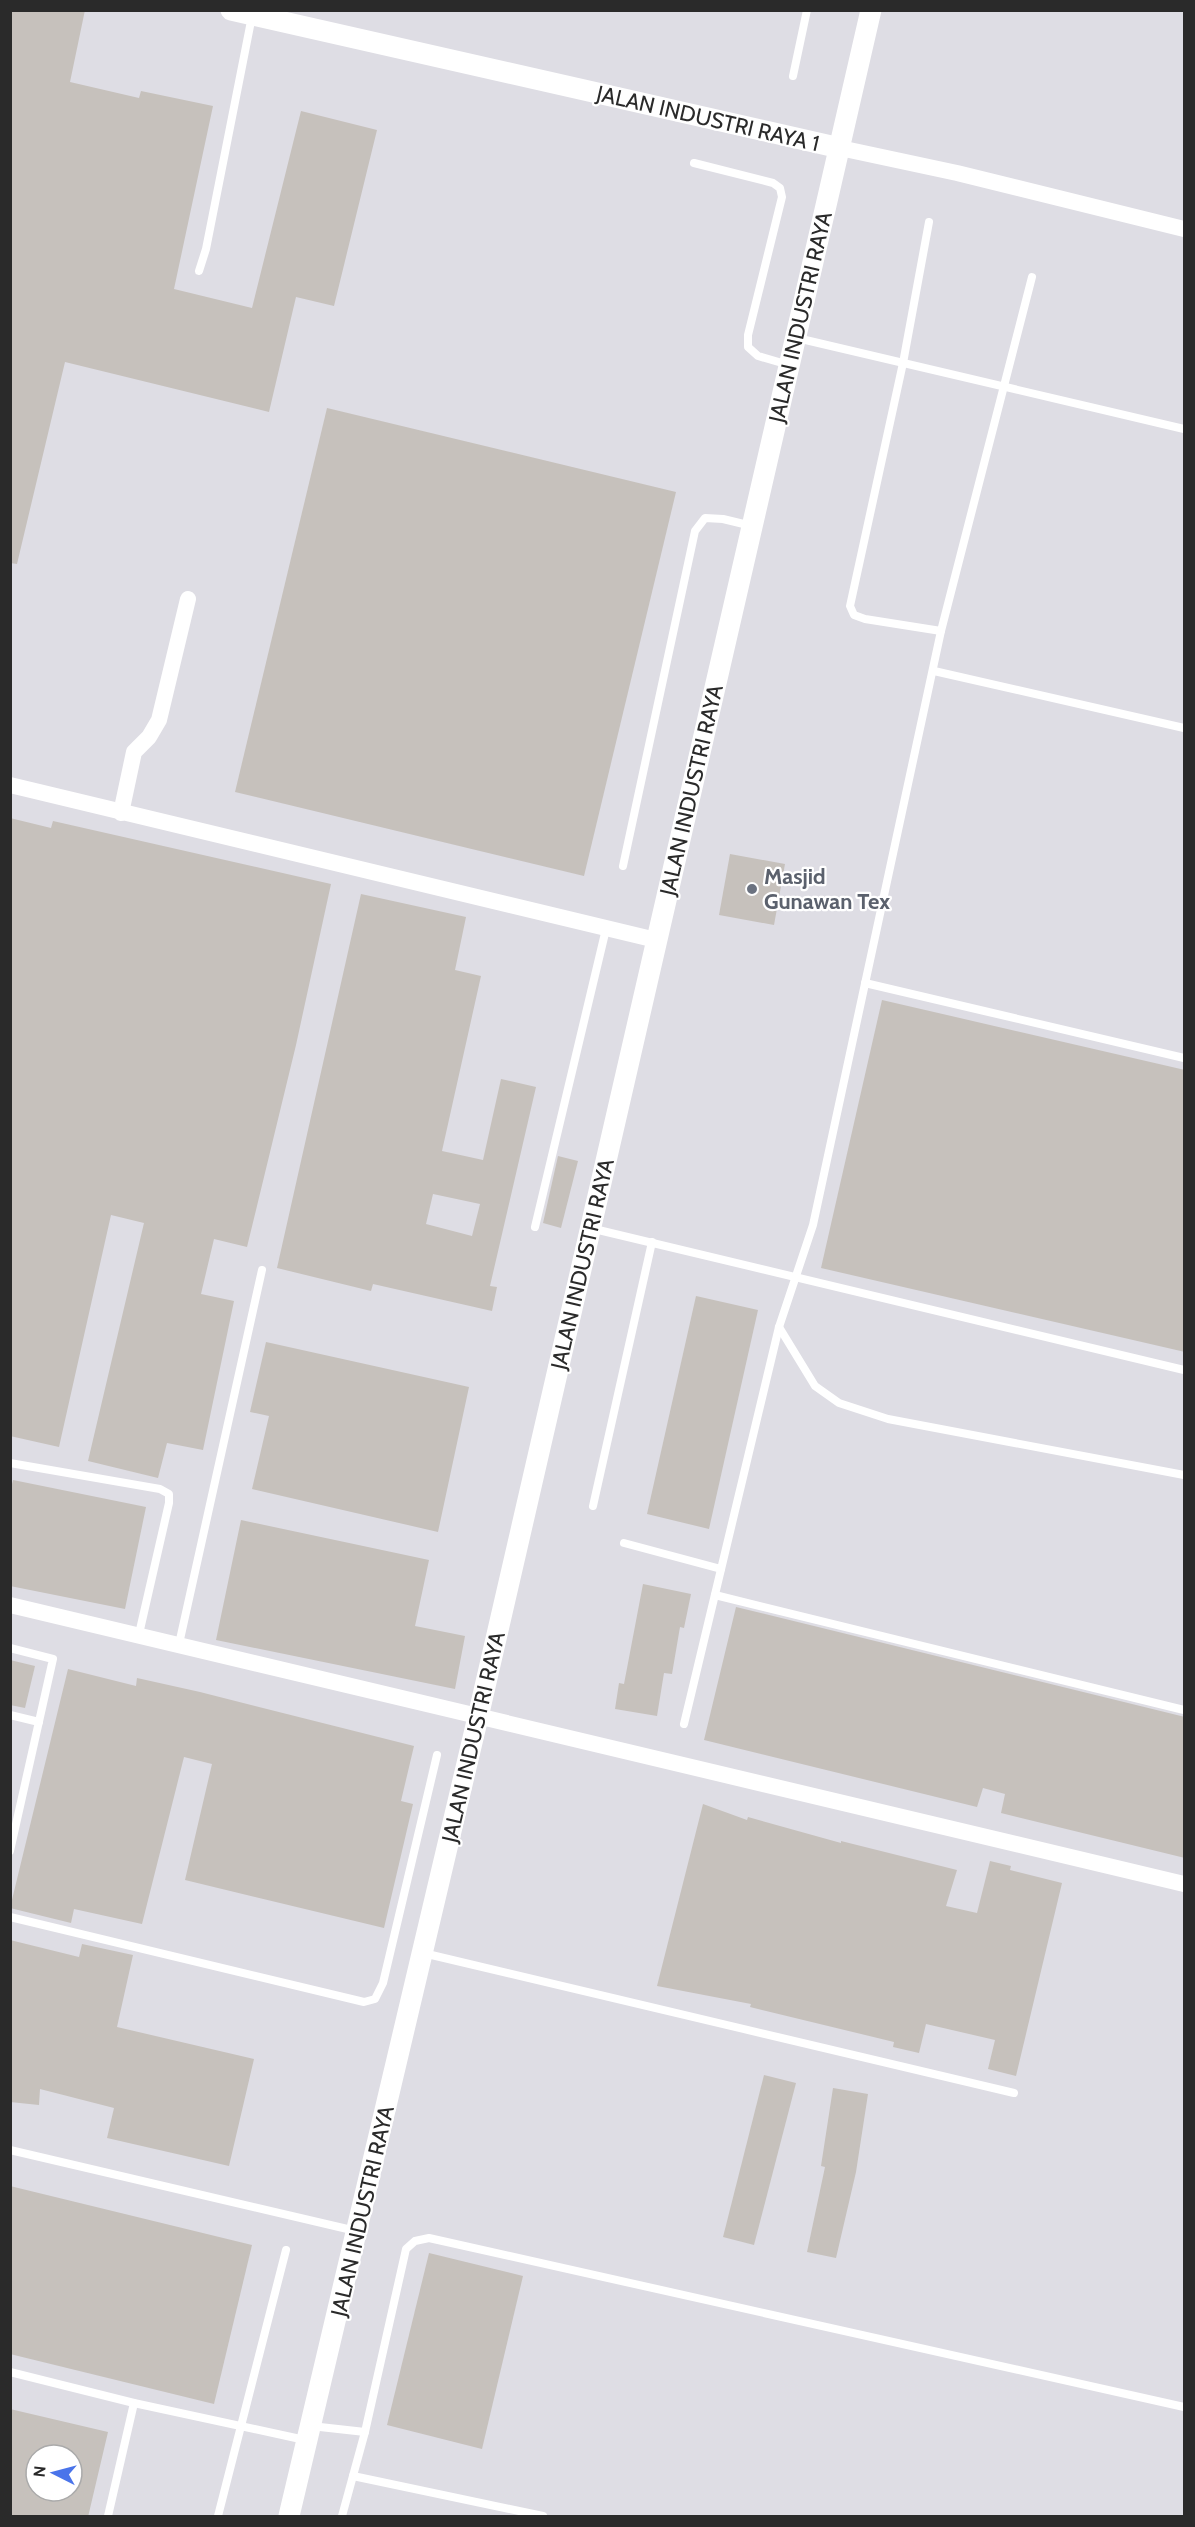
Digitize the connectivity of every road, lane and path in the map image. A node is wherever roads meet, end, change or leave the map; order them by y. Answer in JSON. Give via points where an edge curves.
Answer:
{"nodes":[{"id":1,"x":231,"y":10,"type":"edge"},
{"id":2,"x":807,"y":10,"type":"edge"},
{"id":3,"x":871,"y":10,"type":"edge"},
{"id":4,"x":252,"y":15,"type":"junction"},
{"id":5,"x":793,"y":76,"type":"dead end"},
{"id":6,"x":840,"y":148,"type":"junction"},
{"id":7,"x":694,"y":163,"type":"dead end"},
{"id":8,"x":929,"y":222,"type":"dead end"},
{"id":9,"x":1185,"y":229,"type":"edge"},
{"id":10,"x":199,"y":271,"type":"dead end"},
{"id":11,"x":1032,"y":277,"type":"dead end"},
{"id":12,"x":795,"y":338,"type":"junction"},
{"id":13,"x":903,"y":363,"type":"junction"},
{"id":14,"x":789,"y":365,"type":"junction"},
{"id":15,"x":1006,"y":388,"type":"junction"},
{"id":16,"x":1185,"y":429,"type":"edge"},
{"id":17,"x":752,"y":526,"type":"junction"},
{"id":18,"x":188,"y":599,"type":"dead end"},
{"id":19,"x":941,"y":632,"type":"junction"},
{"id":20,"x":934,"y":671,"type":"junction"},
{"id":21,"x":1185,"y":728,"type":"edge"},
{"id":22,"x":10,"y":785,"type":"edge"},
{"id":23,"x":121,"y":813,"type":"junction"},
{"id":24,"x":623,"y":866,"type":"dead end"},
{"id":25,"x":606,"y":929,"type":"junction"},
{"id":26,"x":656,"y":940,"type":"junction"},
{"id":27,"x":865,"y":982,"type":"junction"},
{"id":28,"x":1185,"y":1058,"type":"edge"},
{"id":29,"x":535,"y":1227,"type":"dead end"},
{"id":30,"x":590,"y":1228,"type":"junction"},
{"id":31,"x":652,"y":1242,"type":"junction"},
{"id":32,"x":261,"y":1270,"type":"dead end"},
{"id":33,"x":794,"y":1276,"type":"junction"},
{"id":34,"x":779,"y":1327,"type":"junction"},
{"id":35,"x":1185,"y":1370,"type":"edge"},
{"id":36,"x":10,"y":1463,"type":"edge"},
{"id":37,"x":1185,"y":1476,"type":"edge"},
{"id":38,"x":593,"y":1506,"type":"dead end"},
{"id":39,"x":624,"y":1543,"type":"dead end"},
{"id":40,"x":722,"y":1569,"type":"junction"},
{"id":41,"x":715,"y":1595,"type":"junction"},
{"id":42,"x":10,"y":1605,"type":"edge"},
{"id":43,"x":139,"y":1634,"type":"junction"},
{"id":44,"x":179,"y":1644,"type":"junction"},
{"id":45,"x":10,"y":1648,"type":"edge"},
{"id":46,"x":1185,"y":1710,"type":"edge"},
{"id":47,"x":10,"y":1715,"type":"edge"},
{"id":48,"x":478,"y":1717,"type":"junction"},
{"id":49,"x":39,"y":1722,"type":"junction"},
{"id":50,"x":684,"y":1724,"type":"dead end"},
{"id":51,"x":437,"y":1755,"type":"dead end"},
{"id":52,"x":10,"y":1851,"type":"edge"},
{"id":53,"x":1185,"y":1884,"type":"edge"},
{"id":54,"x":10,"y":1917,"type":"edge"},
{"id":55,"x":422,"y":1953,"type":"junction"},
{"id":56,"x":1014,"y":2093,"type":"dead end"},
{"id":57,"x":10,"y":2150,"type":"edge"},
{"id":58,"x":357,"y":2231,"type":"junction"},
{"id":59,"x":286,"y":2250,"type":"dead end"},
{"id":60,"x":10,"y":2372,"type":"edge"},
{"id":61,"x":134,"y":2403,"type":"junction"},
{"id":62,"x":1185,"y":2407,"type":"edge"},
{"id":63,"x":240,"y":2426,"type":"junction"},
{"id":64,"x":365,"y":2432,"type":"junction"},
{"id":65,"x":309,"y":2433,"type":"junction"},
{"id":66,"x":353,"y":2476,"type":"junction"},
{"id":67,"x":108,"y":2517,"type":"edge"},
{"id":68,"x":218,"y":2517,"type":"edge"},
{"id":69,"x":289,"y":2517,"type":"edge"},
{"id":70,"x":342,"y":2517,"type":"edge"},
{"id":71,"x":543,"y":2517,"type":"edge"}],
"edges":[{"from":1,"to":4,"type":"street","name":"JALAN INDUSTRI RAYA 1"},
{"from":2,"to":5,"type":"lane"},
{"from":3,"to":6,"type":"street","name":"JALAN INDUSTRI RAYA"},
{"from":4,"to":6,"type":"street","name":"JALAN INDUSTRI RAYA 1"},
{"from":4,"to":10,"type":"lane"},
{"from":6,"to":9,"type":"street","name":"JALAN INDUSTRI RAYA 1"},
{"from":6,"to":12,"type":"street","name":"JALAN INDUSTRI RAYA"},
{"from":7,"to":14,"type":"lane","via":[[780,188],[782,197],[748,347],[758,356]]},
{"from":8,"to":13,"type":"lane"},
{"from":11,"to":15,"type":"lane"},
{"from":12,"to":13,"type":"lane"},
{"from":12,"to":14,"type":"street","name":"JALAN INDUSTRI RAYA"},
{"from":13,"to":15,"type":"lane"},
{"from":13,"to":19,"type":"lane","via":[[850,606],[854,615],[865,619]]},
{"from":14,"to":17,"type":"street","name":"JALAN INDUSTRI RAYA"},
{"from":15,"to":16,"type":"lane"},
{"from":15,"to":19,"type":"lane"},
{"from":17,"to":24,"type":"lane","via":[[705,518],[694,531]]},
{"from":17,"to":26,"type":"street","name":"JALAN INDUSTRI RAYA"},
{"from":18,"to":23,"type":"street","via":[[159,720],[134,752]]},
{"from":19,"to":20,"type":"lane"},
{"from":20,"to":21,"type":"lane"},
{"from":20,"to":27,"type":"lane"},
{"from":22,"to":23,"type":"street"},
{"from":23,"to":25,"type":"street"},
{"from":25,"to":26,"type":"street"},
{"from":25,"to":29,"type":"lane"},
{"from":26,"to":30,"type":"street","name":"JALAN INDUSTRI RAYA"},
{"from":27,"to":28,"type":"lane"},
{"from":27,"to":33,"type":"lane","via":[[813,1225]]},
{"from":30,"to":31,"type":"lane"},
{"from":30,"to":48,"type":"street","name":"JALAN INDUSTRI RAYA"},
{"from":31,"to":33,"type":"lane"},
{"from":31,"to":38,"type":"lane"},
{"from":32,"to":44,"type":"lane"},
{"from":33,"to":34,"type":"lane"},
{"from":33,"to":35,"type":"lane"},
{"from":34,"to":37,"type":"lane","via":[[815,1386],[839,1403],[888,1419]]},
{"from":34,"to":40,"type":"lane"},
{"from":36,"to":43,"type":"lane","via":[[160,1489],[169,1494]]},
{"from":39,"to":40,"type":"lane"},
{"from":40,"to":41,"type":"lane"},
{"from":41,"to":46,"type":"lane"},
{"from":41,"to":50,"type":"lane"},
{"from":42,"to":43,"type":"street"},
{"from":43,"to":44,"type":"street"},
{"from":44,"to":48,"type":"street"},
{"from":45,"to":49,"type":"lane","via":[[53,1659]]},
{"from":47,"to":49,"type":"lane"},
{"from":48,"to":53,"type":"street"},
{"from":48,"to":55,"type":"street","name":"JALAN INDUSTRI RAYA"},
{"from":49,"to":52,"type":"lane"},
{"from":51,"to":54,"type":"lane","via":[[375,1999],[364,2002]]},
{"from":55,"to":56,"type":"lane"},
{"from":55,"to":58,"type":"street","name":"JALAN INDUSTRI RAYA"},
{"from":57,"to":58,"type":"lane"},
{"from":58,"to":65,"type":"street","name":"JALAN INDUSTRI RAYA"},
{"from":59,"to":63,"type":"lane"},
{"from":60,"to":61,"type":"lane"},
{"from":61,"to":63,"type":"lane"},
{"from":61,"to":67,"type":"lane"},
{"from":62,"to":64,"type":"lane","via":[[429,2238],[415,2241],[406,2249]]},
{"from":63,"to":65,"type":"lane"},
{"from":63,"to":68,"type":"lane"},
{"from":64,"to":65,"type":"lane"},
{"from":64,"to":66,"type":"lane"},
{"from":65,"to":69,"type":"street","name":"JALAN INDUSTRI RAYA"},
{"from":66,"to":70,"type":"lane"},
{"from":66,"to":71,"type":"lane"}]}
